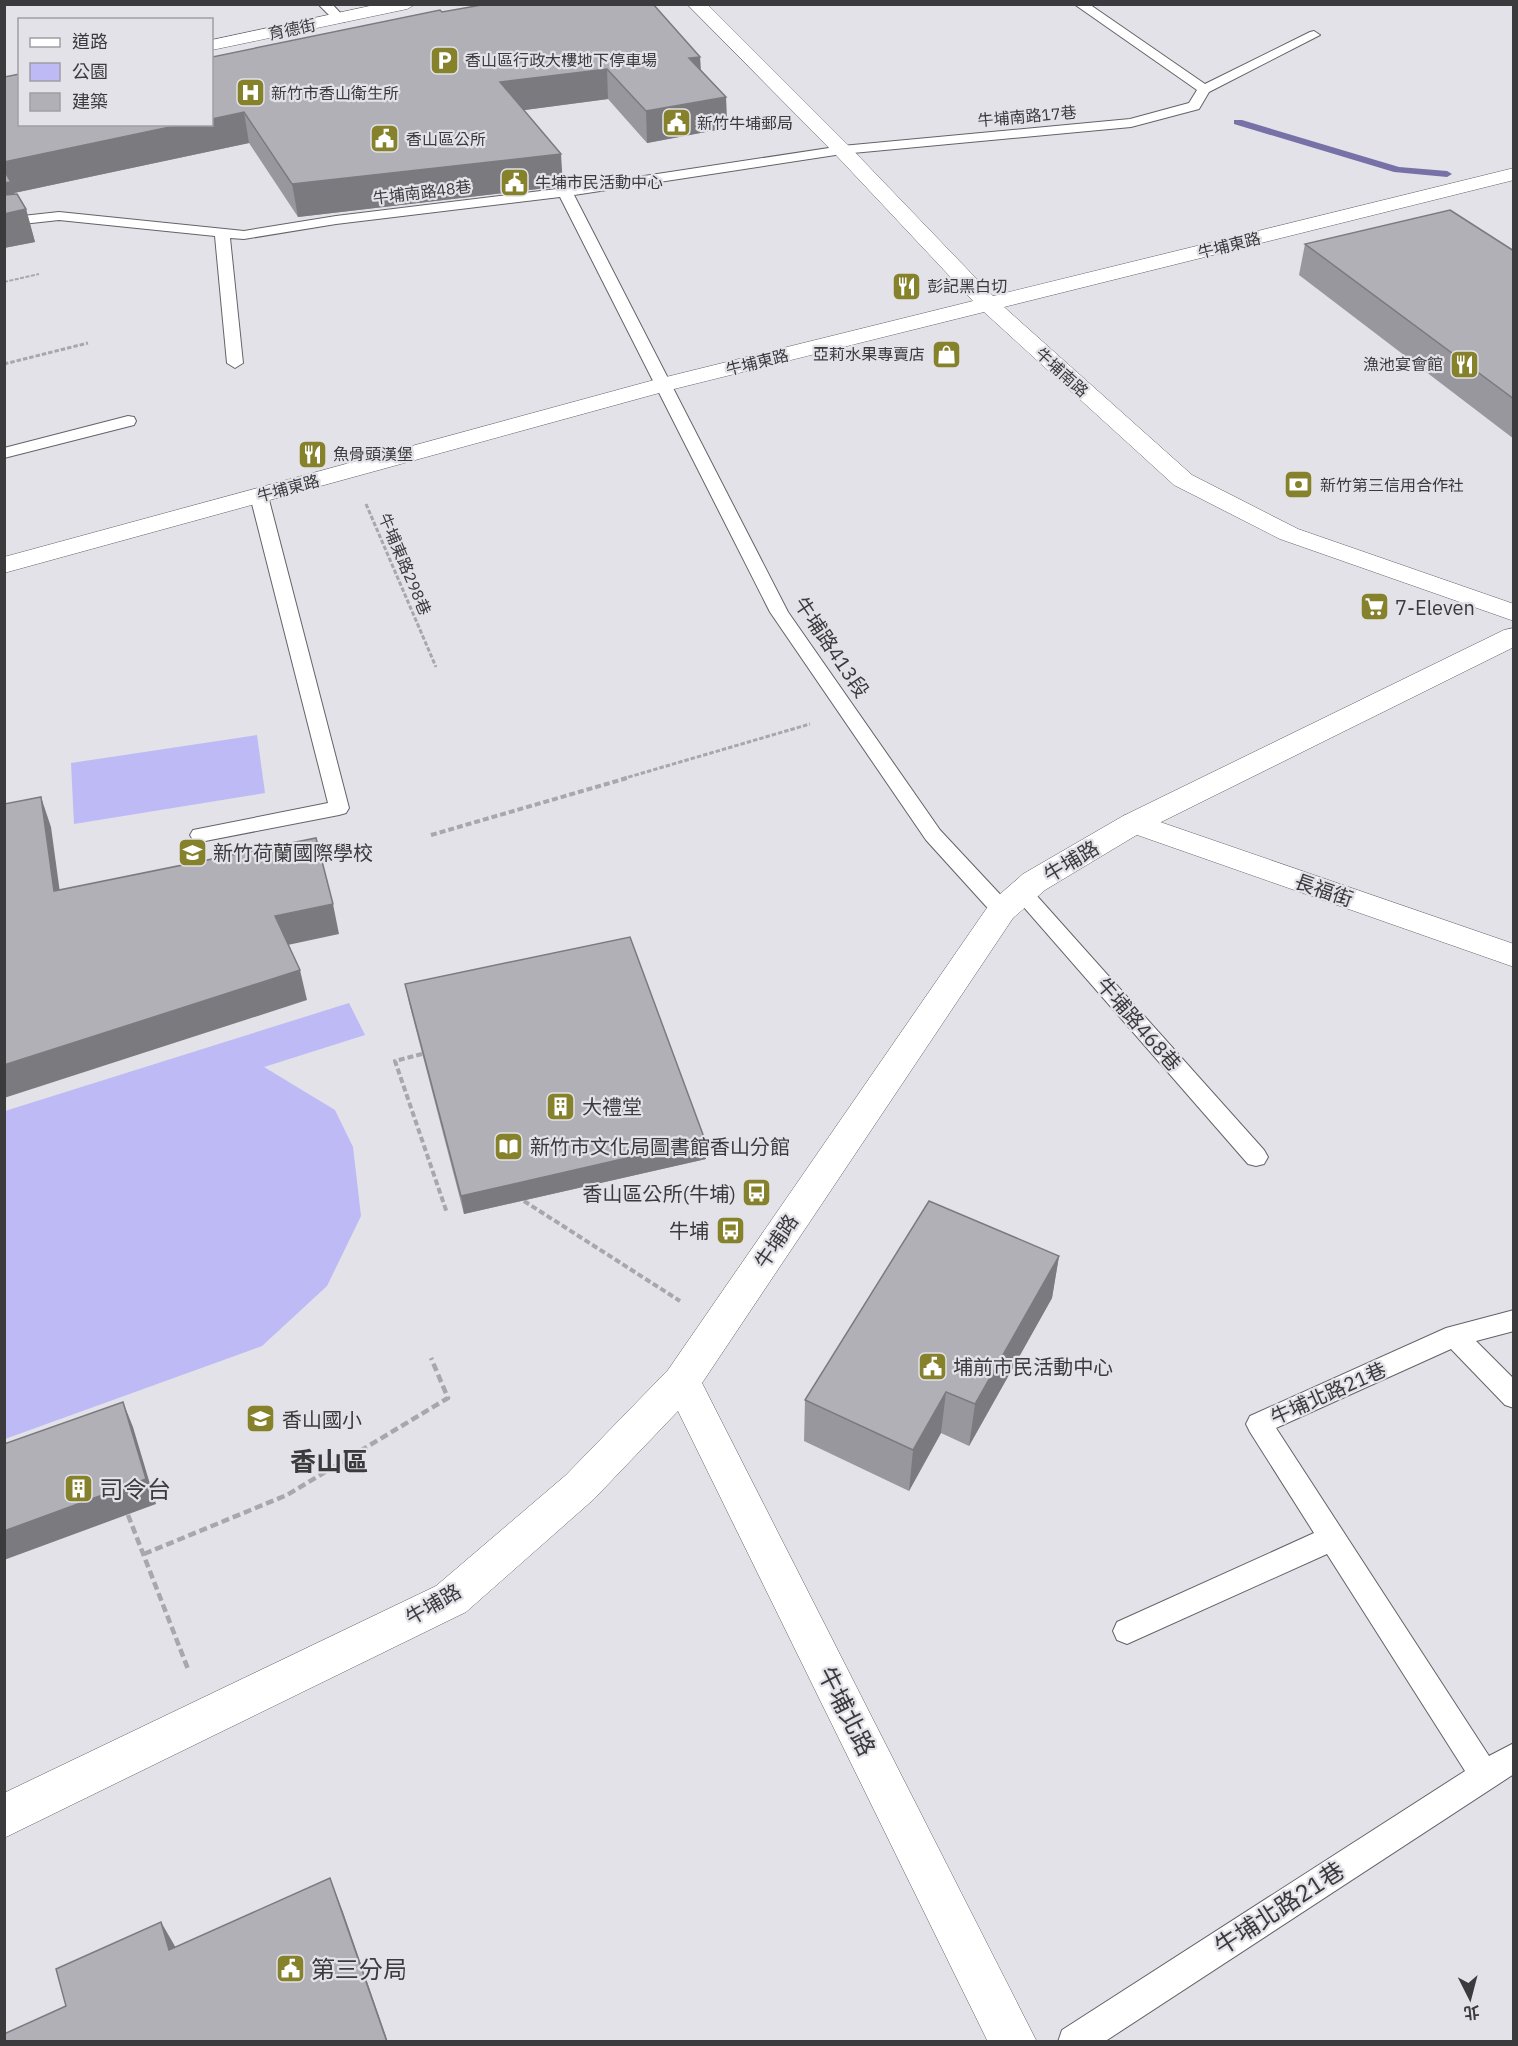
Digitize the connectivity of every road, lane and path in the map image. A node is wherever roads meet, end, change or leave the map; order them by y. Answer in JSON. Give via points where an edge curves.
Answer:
{"nodes":[{"id":1,"x":324,"y":4,"type":"edge"},
{"id":2,"x":407,"y":4,"type":"edge"},
{"id":3,"x":696,"y":4,"type":"edge"},
{"id":4,"x":1080,"y":4,"type":"edge"},
{"id":5,"x":340,"y":19,"type":"junction"},
{"id":6,"x":1314,"y":35,"type":"dead end"},
{"id":7,"x":213,"y":45,"type":"edge"},
{"id":8,"x":1204,"y":90,"type":"junction"},
{"id":9,"x":842,"y":150,"type":"junction"},
{"id":10,"x":1514,"y":174,"type":"edge"},
{"id":11,"x":565,"y":192,"type":"junction"},
{"id":12,"x":4,"y":222,"type":"edge"},
{"id":13,"x":222,"y":231,"type":"junction"},
{"id":14,"x":39,"y":274,"type":"dead end"},
{"id":15,"x":4,"y":282,"type":"edge"},
{"id":16,"x":989,"y":305,"type":"junction"},
{"id":17,"x":88,"y":343,"type":"dead end"},
{"id":18,"x":235,"y":363,"type":"dead end"},
{"id":19,"x":4,"y":364,"type":"edge"},
{"id":20,"x":662,"y":385,"type":"junction"},
{"id":21,"x":128,"y":421,"type":"dead end"},
{"id":22,"x":4,"y":453,"type":"edge"},
{"id":23,"x":352,"y":470,"type":"junction"},
{"id":24,"x":260,"y":496,"type":"junction"},
{"id":25,"x":4,"y":566,"type":"edge"},
{"id":26,"x":1514,"y":613,"type":"edge"},
{"id":27,"x":1514,"y":636,"type":"edge"},
{"id":28,"x":436,"y":667,"type":"dead end"},
{"id":29,"x":848,"y":712,"type":"junction"},
{"id":30,"x":1134,"y":824,"type":"junction"},
{"id":31,"x":200,"y":835,"type":"dead end"},
{"id":32,"x":430,"y":835,"type":"dead end"},
{"id":33,"x":1012,"y":901,"type":"junction"},
{"id":34,"x":1514,"y":956,"type":"edge"},
{"id":35,"x":422,"y":1054,"type":"edge"},
{"id":36,"x":1256,"y":1157,"type":"dead end"},
{"id":37,"x":524,"y":1201,"type":"edge"},
{"id":38,"x":447,"y":1213,"type":"dead end"},
{"id":39,"x":1514,"y":1320,"type":"edge"},
{"id":40,"x":719,"y":1325,"type":"junction"},
{"id":41,"x":1455,"y":1336,"type":"junction"},
{"id":42,"x":431,"y":1358,"type":"dead end"},
{"id":43,"x":682,"y":1381,"type":"junction"},
{"id":44,"x":1514,"y":1397,"type":"edge"},
{"id":45,"x":128,"y":1515,"type":"edge"},
{"id":46,"x":1333,"y":1538,"type":"junction"},
{"id":47,"x":144,"y":1554,"type":"junction"},
{"id":48,"x":1127,"y":1632,"type":"dead end"},
{"id":49,"x":207,"y":1718,"type":"junction"},
{"id":50,"x":1514,"y":1757,"type":"edge"},
{"id":51,"x":1484,"y":1774,"type":"junction"},
{"id":52,"x":4,"y":1816,"type":"edge"},
{"id":53,"x":1013,"y":2042,"type":"edge"},
{"id":54,"x":1074,"y":2042,"type":"edge"}],
"edges":[{"from":1,"to":5,"type":"lane"},
{"from":2,"to":5,"type":"street","name":"育德街"},
{"from":3,"to":9,"type":"street","name":"牛埔南路"},
{"from":4,"to":8,"type":"lane"},
{"from":5,"to":7,"type":"street","name":"育德街"},
{"from":6,"to":8,"type":"lane","name":"牛埔南路17巷"},
{"from":8,"to":9,"type":"lane","name":"牛埔南路17巷","via":[[1194,106],[1131,123]]},
{"from":9,"to":11,"type":"lane","name":"牛埔南路48巷"},
{"from":9,"to":16,"type":"street","name":"牛埔南路"},
{"from":10,"to":16,"type":"street","name":"牛埔東路"},
{"from":11,"to":13,"type":"lane","name":"牛埔南路48巷","via":[[244,235]]},
{"from":11,"to":20,"type":"lane","name":"牛埔路413段"},
{"from":12,"to":13,"type":"lane","name":"牛埔南路48巷","via":[[59,216]]},
{"from":13,"to":18,"type":"lane"},
{"from":14,"to":15,"type":"path"},
{"from":16,"to":20,"type":"street","name":"牛埔東路"},
{"from":16,"to":26,"type":"street","name":"牛埔南路","via":[[1183,480],[1288,534]]},
{"from":17,"to":19,"type":"path"},
{"from":20,"to":23,"type":"street","name":"牛埔東路"},
{"from":20,"to":29,"type":"lane","name":"牛埔路413段","via":[[780,612]]},
{"from":21,"to":22,"type":"lane"},
{"from":23,"to":24,"type":"street","name":"牛埔東路"},
{"from":23,"to":28,"type":"path","name":"牛埔東路298巷"},
{"from":24,"to":25,"type":"street","name":"牛埔東路"},
{"from":24,"to":31,"type":"lane","via":[[339,808]]},
{"from":27,"to":30,"type":"street","name":"牛埔路"},
{"from":29,"to":32,"type":"path"},
{"from":29,"to":33,"type":"lane","name":"牛埔路413段","via":[[933,835]]},
{"from":30,"to":33,"type":"street","name":"牛埔路","via":[[1034,882]]},
{"from":30,"to":34,"type":"street","name":"長福街"},
{"from":33,"to":36,"type":"lane","name":"牛埔路468巷"},
{"from":33,"to":40,"type":"street","name":"牛埔路"},
{"from":35,"to":38,"type":"path","via":[[395,1061]]},
{"from":37,"to":40,"type":"path"},
{"from":39,"to":41,"type":"lane","name":"牛埔北路21巷"},
{"from":40,"to":43,"type":"street","name":"牛埔路"},
{"from":41,"to":44,"type":"lane"},
{"from":41,"to":46,"type":"lane","name":"牛埔北路21巷","via":[[1259,1424]]},
{"from":42,"to":47,"type":"path","via":[[448,1398],[287,1495]]},
{"from":43,"to":49,"type":"street","name":"牛埔路","via":[[580,1487],[451,1599]]},
{"from":43,"to":53,"type":"street","name":"牛埔北路"},
{"from":45,"to":47,"type":"path"},
{"from":46,"to":48,"type":"lane"},
{"from":46,"to":51,"type":"lane","name":"牛埔北路21巷"},
{"from":47,"to":49,"type":"path"},
{"from":49,"to":52,"type":"street","name":"牛埔路"},
{"from":50,"to":51,"type":"lane","name":"牛埔北路21巷"},
{"from":51,"to":54,"type":"lane","name":"牛埔北路21巷"}]}
